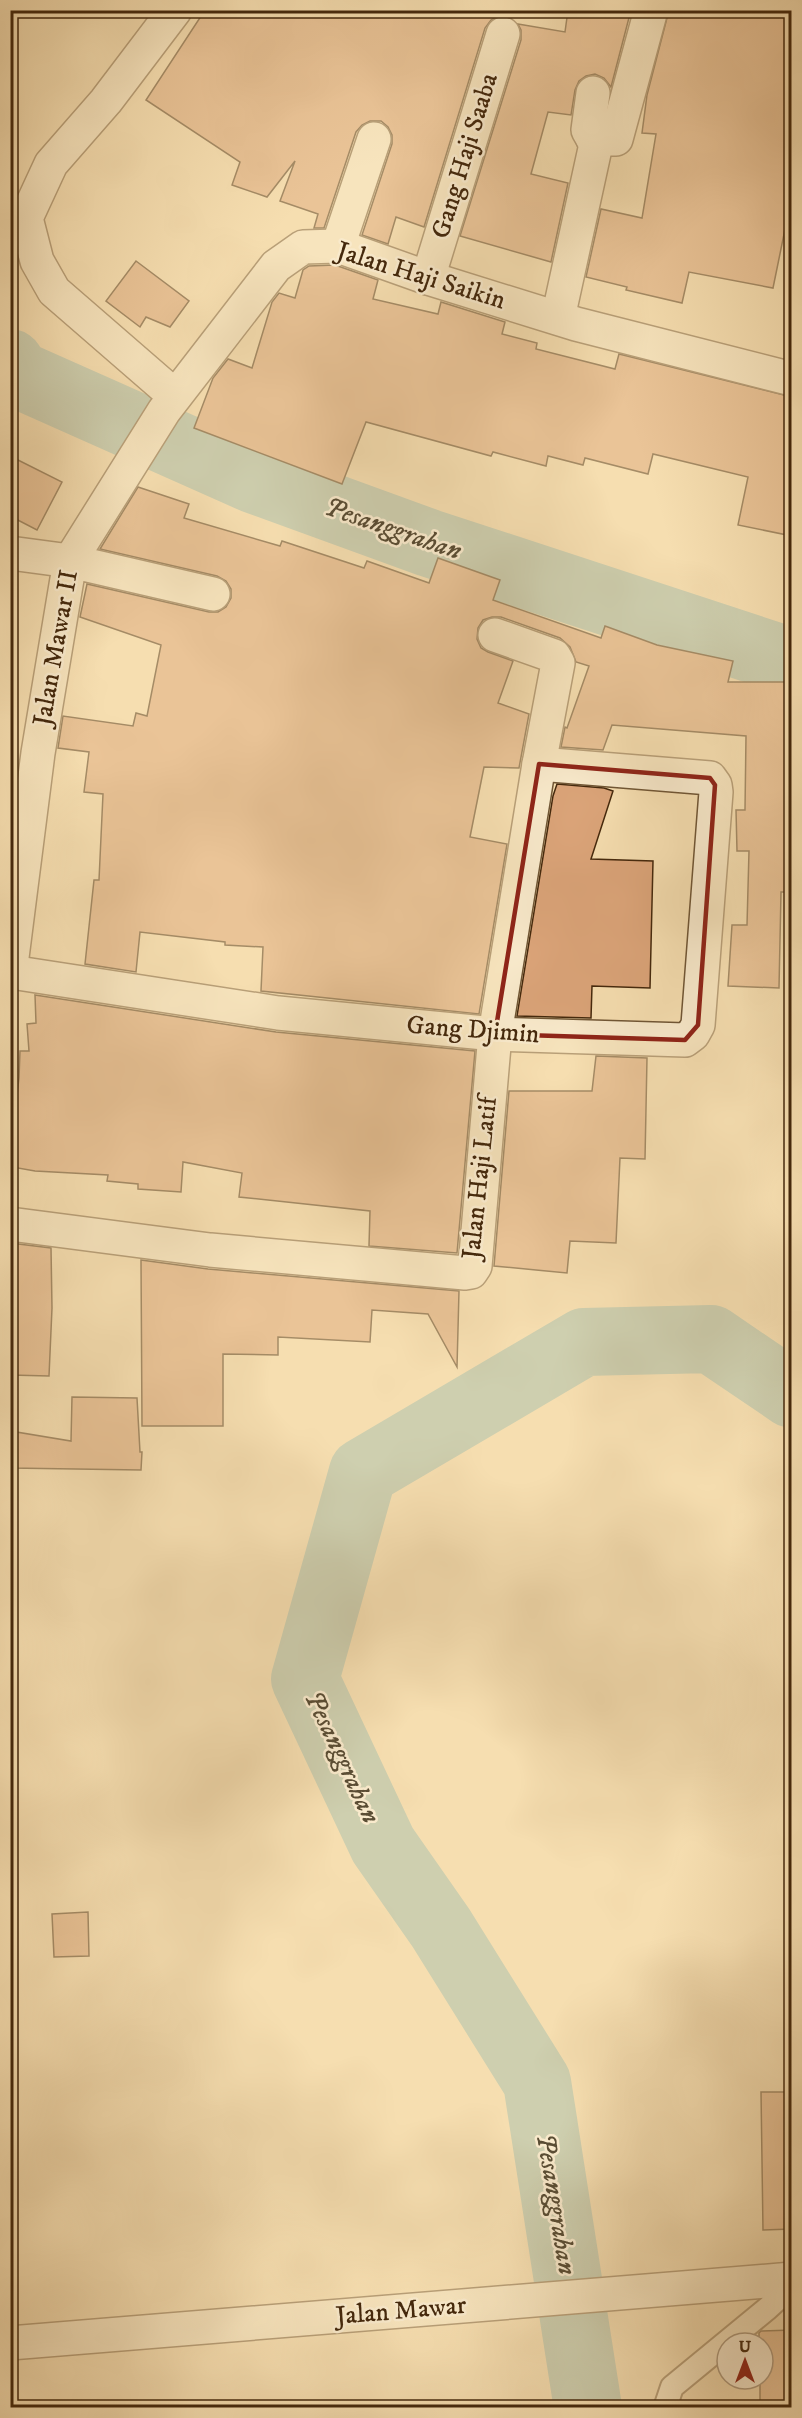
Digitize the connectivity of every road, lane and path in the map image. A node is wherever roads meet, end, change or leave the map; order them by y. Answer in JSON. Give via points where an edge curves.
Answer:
{"nodes":[{"id":1,"x":175,"y":10,"type":"edge"},
{"id":2,"x":651,"y":10,"type":"edge"},
{"id":3,"x":503,"y":34,"type":"dead end"},
{"id":4,"x":593,"y":93,"type":"dead end"},
{"id":5,"x":374,"y":139,"type":"dead end"},
{"id":6,"x":593,"y":139,"type":"junction"},
{"id":7,"x":338,"y":246,"type":"junction"},
{"id":8,"x":428,"y":278,"type":"junction"},
{"id":9,"x":558,"y":318,"type":"junction"},
{"id":10,"x":792,"y":379,"type":"edge"},
{"id":11,"x":169,"y":404,"type":"junction"},
{"id":12,"x":119,"y":479,"type":"joint"},
{"id":13,"x":10,"y":553,"type":"edge"},
{"id":14,"x":70,"y":561,"type":"junction"},
{"id":15,"x":213,"y":594,"type":"dead end"},
{"id":16,"x":495,"y":635,"type":"dead end"},
{"id":17,"x":24,"y":752,"type":"edge"},
{"id":18,"x":539,"y":764,"type":"junction"},
{"id":19,"x":20,"y":819,"type":"edge"},
{"id":20,"x":11,"y":973,"type":"edge"},
{"id":21,"x":495,"y":1034,"type":"junction"},
{"id":22,"x":10,"y":1224,"type":"edge"},
{"id":23,"x":792,"y":2279,"type":"edge"},
{"id":24,"x":792,"y":2286,"type":"edge"},
{"id":25,"x":10,"y":2343,"type":"edge"},
{"id":26,"x":665,"y":2408,"type":"edge"}],
"edges":[{"from":1,"to":11,"type":"street","via":[[51,165],[26,218],[38,261],[54,291]]},
{"from":2,"to":6,"type":"street","via":[[616,139]]},
{"from":3,"to":8,"type":"street","name":"Gang Haji Saaba"},
{"from":4,"to":6,"type":"street","via":[[588,130]]},
{"from":5,"to":7,"type":"street"},
{"from":6,"to":9,"type":"street","via":[[596,144]]},
{"from":7,"to":8,"type":"street","name":"Jalan Haji Saikin"},
{"from":7,"to":11,"type":"street","name":"Jalan Haji Saikin","via":[[303,247],[276,266]]},
{"from":8,"to":9,"type":"street","name":"Jalan Haji Saikin"},
{"from":9,"to":10,"type":"street","name":"Jalan Haji Saikin"},
{"from":11,"to":12,"type":"street","name":"Jalan Haji Saikin"},
{"from":12,"to":14,"type":"street","name":"Jalan Mawar II"},
{"from":13,"to":14,"type":"street"},
{"from":14,"to":15,"type":"street"},
{"from":14,"to":17,"type":"street","name":"Jalan Mawar II"},
{"from":16,"to":18,"type":"street","name":"Jalan Haji Latif","via":[[554,656],[558,663]]},
{"from":17,"to":19,"type":"street","name":"Jalan Mawar II"},
{"from":18,"to":21,"type":"street","name":"Jalan Haji Latif"},
{"from":18,"to":21,"type":"street","name":"Gang Djimin","via":[[710,778],[715,785],[698,1025],[685,1040]]},
{"from":19,"to":20,"type":"street","name":"Jalan Mawar II"},
{"from":20,"to":21,"type":"street","name":"Gang Djimin","via":[[278,1013]]},
{"from":21,"to":22,"type":"street","name":"Jalan Haji Latif","via":[[471,1272],[210,1250]]},
{"from":23,"to":25,"type":"street","name":"Jalan Mawar"},
{"from":24,"to":26,"type":"lane","via":[[672,2387]]}]}
